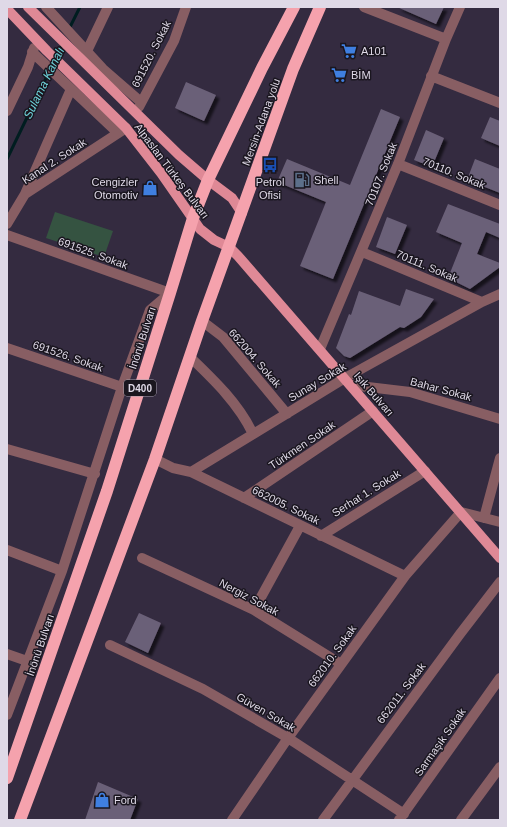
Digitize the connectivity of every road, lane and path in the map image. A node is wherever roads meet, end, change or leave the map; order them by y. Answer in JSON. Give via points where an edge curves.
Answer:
{"nodes":[{"id":1,"x":28,"y":7,"type":"edge"},
{"id":2,"x":108,"y":7,"type":"edge"},
{"id":3,"x":186,"y":7,"type":"edge"},
{"id":4,"x":294,"y":7,"type":"edge"},
{"id":5,"x":320,"y":7,"type":"edge"},
{"id":6,"x":364,"y":7,"type":"edge"},
{"id":7,"x":460,"y":7,"type":"edge"},
{"id":8,"x":7,"y":9,"type":"edge"},
{"id":9,"x":51,"y":9,"type":"edge"},
{"id":10,"x":446,"y":39,"type":"junction"},
{"id":11,"x":36,"y":40,"type":"junction"},
{"id":12,"x":32,"y":52,"type":"junction"},
{"id":13,"x":84,"y":52,"type":"junction"},
{"id":14,"x":431,"y":76,"type":"junction"},
{"id":15,"x":67,"y":86,"type":"junction"},
{"id":16,"x":141,"y":102,"type":"junction"},
{"id":17,"x":500,"y":103,"type":"edge"},
{"id":18,"x":7,"y":111,"type":"edge"},
{"id":19,"x":137,"y":112,"type":"junction"},
{"id":20,"x":122,"y":131,"type":"junction"},
{"id":21,"x":398,"y":164,"type":"junction"},
{"id":22,"x":208,"y":180,"type":"junction"},
{"id":23,"x":25,"y":194,"type":"junction"},
{"id":24,"x":500,"y":205,"type":"edge"},
{"id":25,"x":242,"y":212,"type":"junction"},
{"id":26,"x":193,"y":218,"type":"junction"},
{"id":27,"x":7,"y":224,"type":"edge"},
{"id":28,"x":7,"y":235,"type":"edge"},
{"id":29,"x":229,"y":247,"type":"junction"},
{"id":30,"x":362,"y":252,"type":"junction"},
{"id":31,"x":170,"y":293,"type":"junction"},
{"id":32,"x":500,"y":294,"type":"edge"},
{"id":33,"x":482,"y":302,"type":"junction"},
{"id":34,"x":202,"y":321,"type":"junction"},
{"id":35,"x":7,"y":348,"type":"edge"},
{"id":36,"x":320,"y":349,"type":"junction"},
{"id":37,"x":190,"y":357,"type":"junction"},
{"id":38,"x":348,"y":382,"type":"junction"},
{"id":39,"x":122,"y":387,"type":"junction"},
{"id":40,"x":373,"y":411,"type":"junction"},
{"id":41,"x":287,"y":414,"type":"junction"},
{"id":42,"x":500,"y":419,"type":"edge"},
{"id":43,"x":254,"y":434,"type":"junction"},
{"id":44,"x":7,"y":449,"type":"edge"},
{"id":45,"x":500,"y":458,"type":"edge"},
{"id":46,"x":155,"y":459,"type":"junction"},
{"id":47,"x":425,"y":471,"type":"junction"},
{"id":48,"x":191,"y":472,"type":"junction"},
{"id":49,"x":95,"y":474,"type":"junction"},
{"id":50,"x":244,"y":498,"type":"junction"},
{"id":51,"x":461,"y":512,"type":"junction"},
{"id":52,"x":484,"y":518,"type":"junction"},
{"id":53,"x":500,"y":522,"type":"edge"},
{"id":54,"x":300,"y":526,"type":"junction"},
{"id":55,"x":321,"y":536,"type":"junction"},
{"id":56,"x":7,"y":550,"type":"edge"},
{"id":57,"x":142,"y":558,"type":"dead end"},
{"id":58,"x":500,"y":558,"type":"edge"},
{"id":59,"x":62,"y":571,"type":"junction"},
{"id":60,"x":405,"y":576,"type":"junction"},
{"id":61,"x":500,"y":582,"type":"edge"},
{"id":62,"x":254,"y":610,"type":"junction"},
{"id":63,"x":110,"y":644,"type":"dead end"},
{"id":64,"x":7,"y":654,"type":"edge"},
{"id":65,"x":27,"y":661,"type":"junction"},
{"id":66,"x":341,"y":664,"type":"junction"},
{"id":67,"x":500,"y":678,"type":"edge"},
{"id":68,"x":7,"y":715,"type":"edge"},
{"id":69,"x":288,"y":738,"type":"junction"},
{"id":70,"x":500,"y":767,"type":"edge"},
{"id":71,"x":7,"y":778,"type":"edge"},
{"id":72,"x":352,"y":779,"type":"junction"},
{"id":73,"x":401,"y":817,"type":"edge"},
{"id":74,"x":20,"y":820,"type":"edge"},
{"id":75,"x":232,"y":820,"type":"edge"},
{"id":76,"x":322,"y":820,"type":"edge"},
{"id":77,"x":462,"y":820,"type":"edge"}],
"edges":[{"from":1,"to":13,"type":"main road","name":"Alpaslan Türkeş Bulvarı","via":[[40,20]]},
{"from":2,"to":13,"type":"street"},
{"from":3,"to":16,"type":"street","name":"691520. Sokak","via":[[174,41]]},
{"from":4,"to":22,"type":"highway","name":"İnönü Bulvarı","number":"D400"},
{"from":5,"to":25,"type":"highway","name":"Mersin-Adana yolu"},
{"from":6,"to":10,"type":"street"},
{"from":7,"to":10,"type":"street","name":"70107. Sokak"},
{"from":8,"to":11,"type":"main road"},
{"from":9,"to":13,"type":"street"},
{"from":10,"to":14,"type":"street","name":"70107. Sokak"},
{"from":11,"to":12,"type":"street"},
{"from":11,"to":20,"type":"main road","name":"Alpaslan Türkeş Bulvarı"},
{"from":12,"to":15,"type":"street"},
{"from":12,"to":18,"type":"street"},
{"from":13,"to":16,"type":"street"},
{"from":13,"to":19,"type":"main road","name":"Alpaslan Türkeş Bulvarı"},
{"from":14,"to":17,"type":"street"},
{"from":14,"to":21,"type":"street","name":"70107. Sokak"},
{"from":15,"to":20,"type":"street"},
{"from":15,"to":23,"type":"street"},
{"from":16,"to":19,"type":"street","name":"691520. Sokak"},
{"from":19,"to":22,"type":"main road","name":"Alpaslan Türkeş Bulvarı"},
{"from":20,"to":23,"type":"street","name":"Kanal 2. Sokak"},
{"from":20,"to":26,"type":"main road","name":"Alpaslan Türkeş Bulvarı","via":[[161,173]]},
{"from":21,"to":24,"type":"street","name":"70110. Sokak"},
{"from":21,"to":30,"type":"street","name":"70107. Sokak"},
{"from":22,"to":25,"type":"main road","name":"Alpaslan Türkeş Bulvarı","via":[[232,198]]},
{"from":22,"to":26,"type":"highway","name":"İnönü Bulvarı","number":"D400"},
{"from":23,"to":27,"type":"street","name":"Kanal 2. Sokak"},
{"from":25,"to":29,"type":"highway","name":"Mersin-Adana yolu"},
{"from":26,"to":29,"type":"main road","name":"Alpaslan Türkeş Bulvarı","via":[[200,229]]},
{"from":26,"to":31,"type":"highway","name":"İnönü Bulvarı","number":"D400"},
{"from":28,"to":31,"type":"street","name":"691525. Sokak"},
{"from":29,"to":34,"type":"highway"},
{"from":29,"to":36,"type":"main road","name":"Işık Bulvarı"},
{"from":30,"to":33,"type":"street","name":"70111. Sokak"},
{"from":30,"to":36,"type":"street","name":"70107. Sokak"},
{"from":31,"to":39,"type":"street","via":[[150,310]]},
{"from":31,"to":71,"type":"highway","name":"İnönü Bulvarı","number":"D400","via":[[107,492]]},
{"from":32,"to":33,"type":"street","name":"Sunay Sokak"},
{"from":33,"to":38,"type":"street","name":"Sunay Sokak"},
{"from":34,"to":37,"type":"highway"},
{"from":34,"to":41,"type":"street","name":"662004. Sokak","via":[[223,337]]},
{"from":35,"to":39,"type":"street","name":"691526. Sokak"},
{"from":36,"to":38,"type":"main road","name":"Işık Bulvarı"},
{"from":37,"to":43,"type":"street","via":[[215,380]]},
{"from":37,"to":46,"type":"highway"},
{"from":38,"to":40,"type":"main road","name":"Işık Bulvarı"},
{"from":38,"to":41,"type":"street","name":"Sunay Sokak"},
{"from":38,"to":42,"type":"street","name":"Bahar Sokak","via":[[410,392]]},
{"from":39,"to":49,"type":"street"},
{"from":40,"to":47,"type":"main road","name":"Işık Bulvarı"},
{"from":40,"to":50,"type":"street","name":"Türkmen Sokak"},
{"from":41,"to":43,"type":"street","name":"Sunay Sokak"},
{"from":43,"to":48,"type":"street","name":"Sunay Sokak"},
{"from":44,"to":49,"type":"street"},
{"from":45,"to":52,"type":"street"},
{"from":46,"to":48,"type":"street","name":"662005. Sokak","via":[[173,468]]},
{"from":46,"to":74,"type":"highway"},
{"from":47,"to":51,"type":"main road","name":"Işık Bulvarı"},
{"from":47,"to":55,"type":"street","name":"Serhat 1. Sokak"},
{"from":48,"to":50,"type":"street","name":"662005. Sokak"},
{"from":49,"to":59,"type":"street"},
{"from":50,"to":54,"type":"street","name":"662005. Sokak"},
{"from":51,"to":52,"type":"street"},
{"from":51,"to":58,"type":"main road","name":"Işık Bulvarı"},
{"from":51,"to":60,"type":"street","name":"662010. Sokak"},
{"from":52,"to":53,"type":"street"},
{"from":54,"to":55,"type":"street","name":"662005. Sokak"},
{"from":54,"to":62,"type":"street"},
{"from":55,"to":60,"type":"street","name":"662005. Sokak"},
{"from":56,"to":59,"type":"street"},
{"from":57,"to":62,"type":"street","name":"Nergiz Sokak"},
{"from":59,"to":65,"type":"street"},
{"from":60,"to":66,"type":"street","name":"662010. Sokak"},
{"from":61,"to":72,"type":"street","name":"662011. Sokak"},
{"from":62,"to":66,"type":"street","name":"Nergiz Sokak"},
{"from":63,"to":69,"type":"street","name":"Güven Sokak","via":[[203,689]]},
{"from":64,"to":65,"type":"street"},
{"from":65,"to":68,"type":"street"},
{"from":66,"to":69,"type":"street","name":"662010. Sokak"},
{"from":67,"to":73,"type":"street","name":"Sarmaşık Sokak"},
{"from":69,"to":72,"type":"street","name":"Güven Sokak"},
{"from":69,"to":75,"type":"street","name":"662010. Sokak"},
{"from":70,"to":77,"type":"street"},
{"from":72,"to":73,"type":"street","name":"Güven Sokak"},
{"from":72,"to":76,"type":"street","name":"662011. Sokak"}]}
